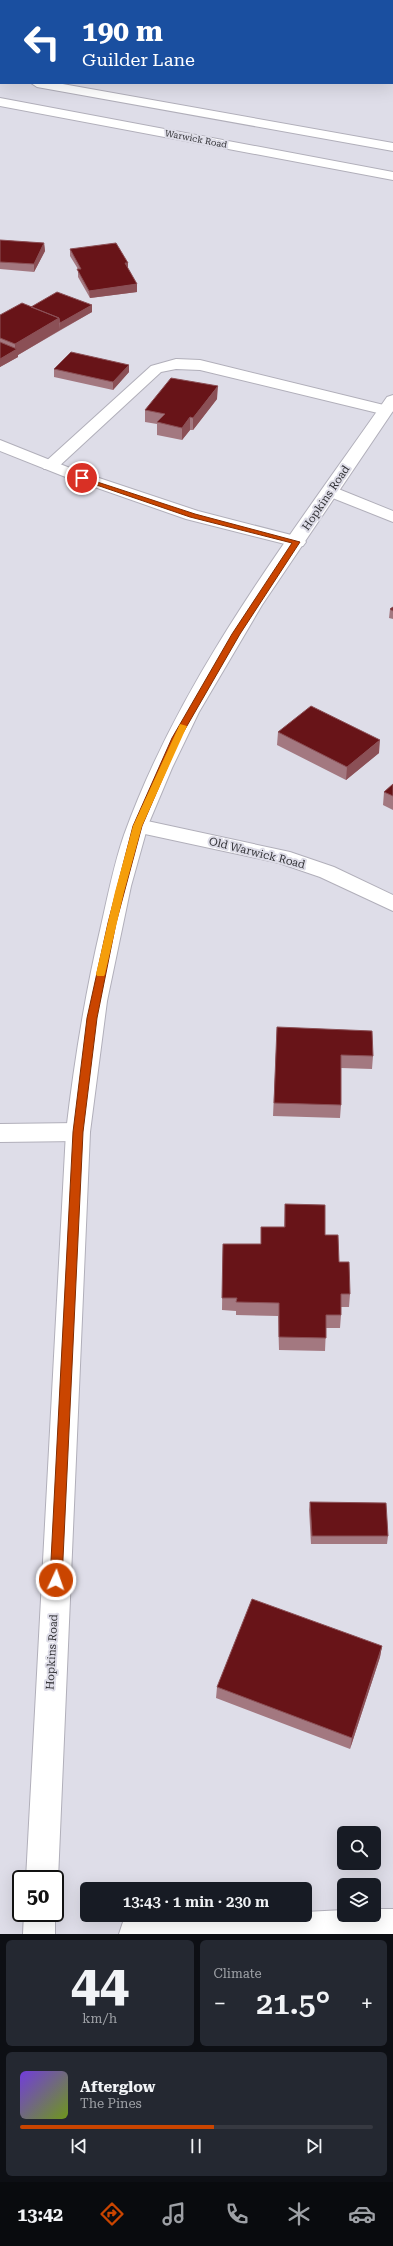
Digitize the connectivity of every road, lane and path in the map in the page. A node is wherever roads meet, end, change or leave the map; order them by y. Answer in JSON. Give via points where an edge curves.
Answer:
{"nodes":[{"id":1,"x":42,"y":84,"type":"edge"},
{"id":2,"x":0,"y":102,"type":"edge"},
{"id":3,"x":393,"y":148,"type":"edge"},
{"id":4,"x":393,"y":176,"type":"edge"},
{"id":5,"x":389,"y":405,"type":"edge"},
{"id":6,"x":0,"y":445,"type":"edge"},
{"id":7,"x":50,"y":466,"type":"junction"},
{"id":8,"x":331,"y":491,"type":"junction"},
{"id":9,"x":393,"y":517,"type":"edge"},
{"id":10,"x":296,"y":542,"type":"junction"},
{"id":11,"x":138,"y":826,"type":"junction"},
{"id":12,"x":393,"y":904,"type":"edge"},
{"id":13,"x":78,"y":1132,"type":"junction"},
{"id":14,"x":0,"y":1133,"type":"edge"},
{"id":15,"x":42,"y":1870,"type":"edge"},
{"id":16,"x":40,"y":1922,"type":"edge"},
{"id":17,"x":393,"y":1925,"type":"edge"},
{"id":18,"x":39,"y":1934,"type":"edge"},
{"id":19,"x":135,"y":1934,"type":"edge"}],
"edges":[{"from":1,"to":3,"type":"main road"},
{"from":2,"to":4,"type":"main road","name":"Warwick Road"},
{"from":5,"to":7,"type":"main road","via":[[200,366],[176,364],[156,369]]},
{"from":5,"to":8,"type":"main road","name":"Hopkins Road"},
{"from":6,"to":7,"type":"main road"},
{"from":7,"to":10,"type":"main road","via":[[192,515]]},
{"from":8,"to":9,"type":"main road"},
{"from":8,"to":10,"type":"main road","name":"Hopkins Road"},
{"from":10,"to":11,"type":"main road","name":"Hopkins Road","via":[[242,623],[203,689],[176,738]]},
{"from":11,"to":12,"type":"main road","name":"Old Warwick Road","via":[[283,857],[327,872]]},
{"from":11,"to":13,"type":"main road","name":"Hopkins Road","via":[[116,907],[93,1011]]},
{"from":13,"to":14,"type":"main road"},
{"from":13,"to":15,"type":"main road","name":"Hopkins Road"},
{"from":16,"to":18,"type":"main road"},
{"from":17,"to":19,"type":"main road"}]}
